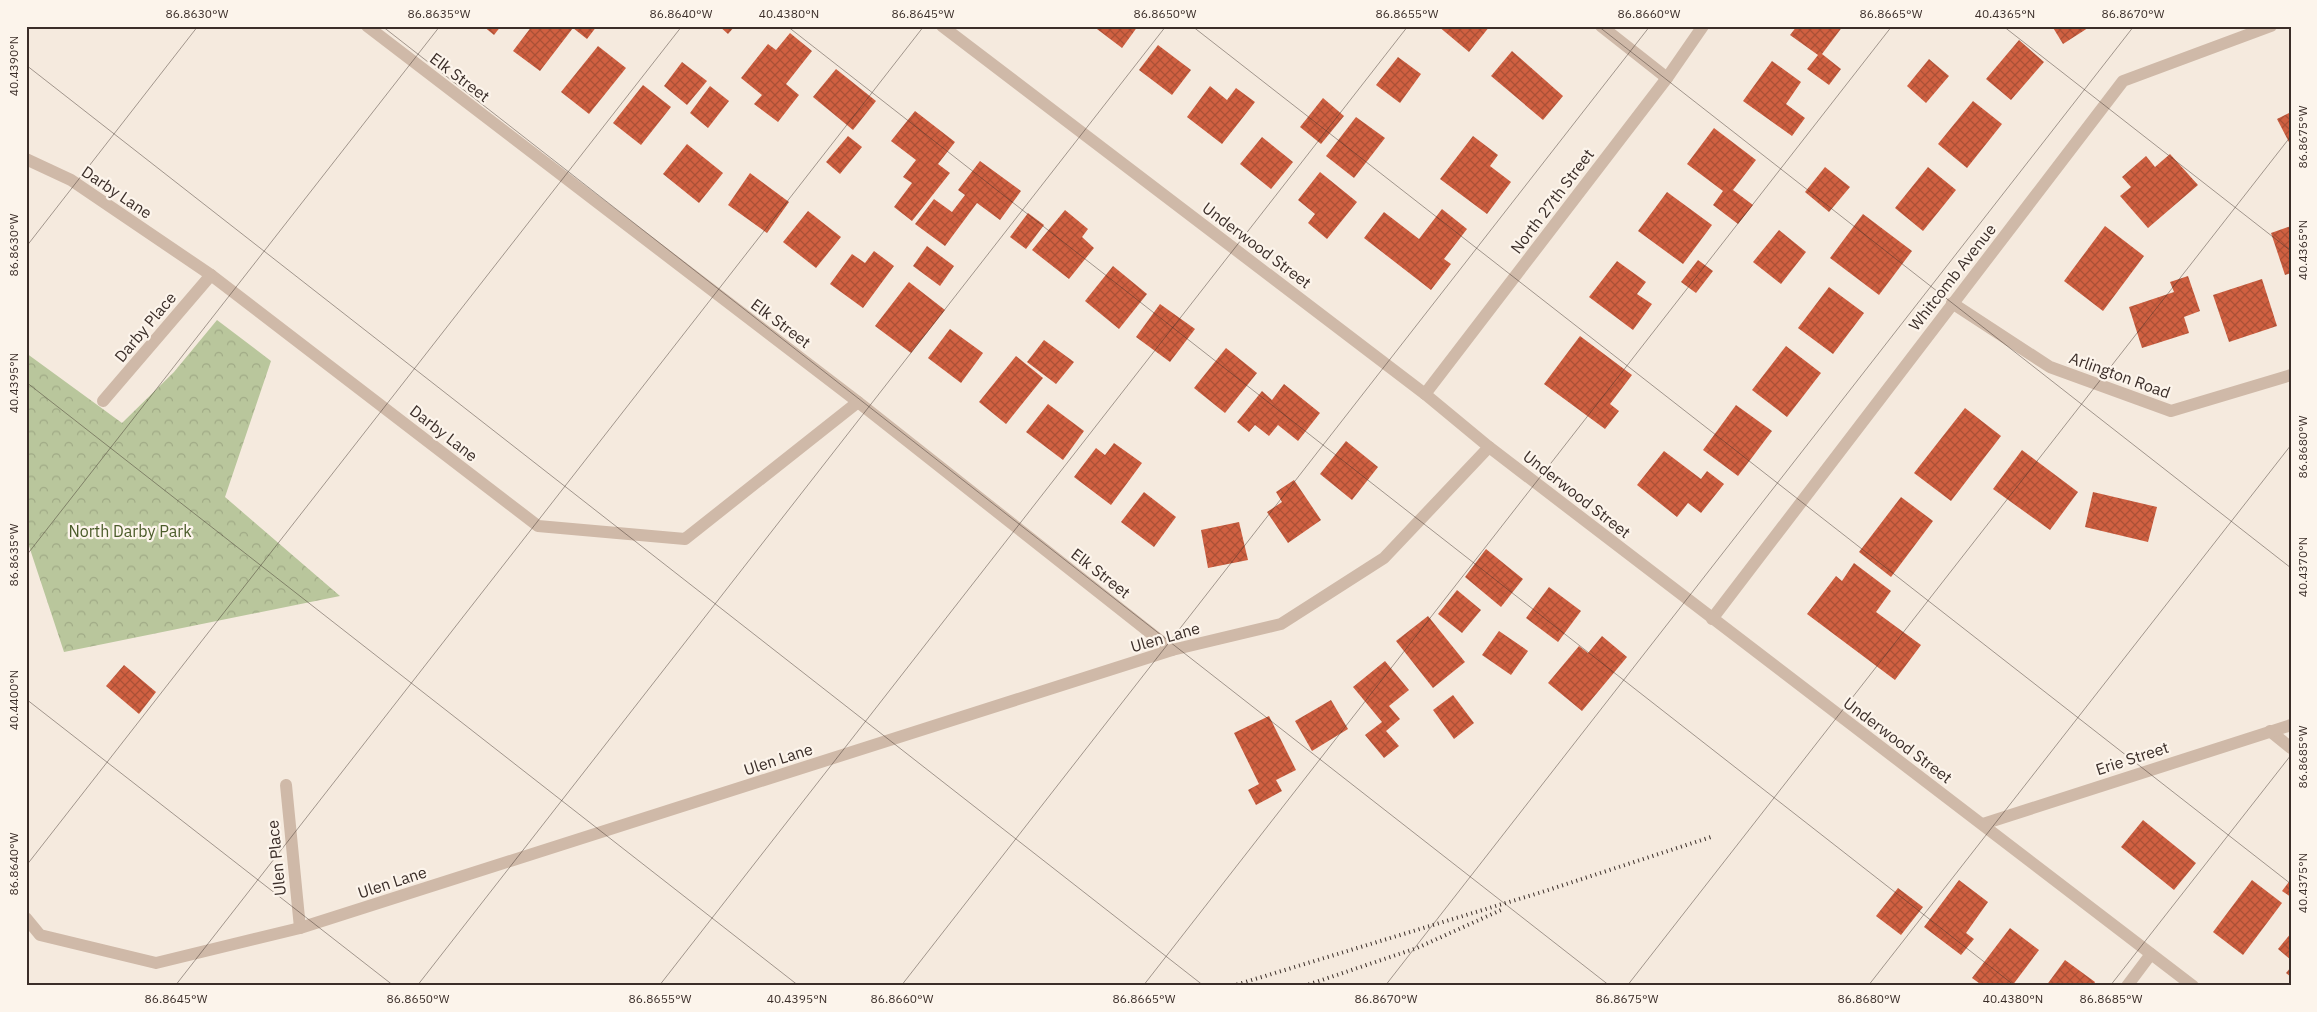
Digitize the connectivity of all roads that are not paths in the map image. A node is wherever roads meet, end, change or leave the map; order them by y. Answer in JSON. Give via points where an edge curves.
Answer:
{"nodes":[{"id":1,"x":367,"y":26,"type":"edge"},
{"id":2,"x":942,"y":26,"type":"edge"},
{"id":3,"x":1601,"y":26,"type":"edge"},
{"id":4,"x":1703,"y":26,"type":"edge"},
{"id":5,"x":2272,"y":26,"type":"edge"},
{"id":6,"x":1667,"y":78,"type":"junction"},
{"id":7,"x":26,"y":159,"type":"edge"},
{"id":8,"x":211,"y":274,"type":"junction"},
{"id":9,"x":1952,"y":303,"type":"junction"},
{"id":10,"x":2291,"y":375,"type":"edge"},
{"id":11,"x":1425,"y":394,"type":"junction"},
{"id":12,"x":104,"y":401,"type":"dead end"},
{"id":13,"x":858,"y":402,"type":"junction"},
{"id":14,"x":1489,"y":447,"type":"junction"},
{"id":15,"x":1712,"y":618,"type":"junction"},
{"id":16,"x":1172,"y":650,"type":"junction"},
{"id":17,"x":2291,"y":724,"type":"edge"},
{"id":18,"x":2270,"y":731,"type":"junction"},
{"id":19,"x":2291,"y":748,"type":"edge"},
{"id":20,"x":286,"y":786,"type":"dead end"},
{"id":21,"x":1983,"y":824,"type":"junction"},
{"id":22,"x":26,"y":918,"type":"edge"},
{"id":23,"x":300,"y":928,"type":"junction"},
{"id":24,"x":2151,"y":954,"type":"junction"},
{"id":25,"x":2127,"y":986,"type":"edge"},
{"id":26,"x":2193,"y":986,"type":"edge"}],
"edges":[{"from":1,"to":13,"type":"street","name":"Elk Street"},
{"from":2,"to":11,"type":"street","name":"Underwood Street"},
{"from":3,"to":6,"type":"street"},
{"from":4,"to":6,"type":"street","name":"North 27th Street"},
{"from":5,"to":9,"type":"street","name":"Whitcomb Avenue","via":[[2123,81]]},
{"from":6,"to":11,"type":"street","name":"North 27th Street"},
{"from":7,"to":8,"type":"street","name":"Darby Lane","via":[[71,180]]},
{"from":8,"to":12,"type":"street","name":"Darby Place"},
{"from":8,"to":13,"type":"street","name":"Darby Lane","via":[[538,526],[685,539]]},
{"from":9,"to":10,"type":"street","name":"Arlington Road","via":[[2050,367],[2171,411]]},
{"from":9,"to":15,"type":"street","name":"Whitcomb Avenue"},
{"from":11,"to":14,"type":"street","name":"Underwood Street"},
{"from":13,"to":16,"type":"street","name":"Elk Street"},
{"from":14,"to":15,"type":"street","name":"Underwood Street"},
{"from":14,"to":16,"type":"street","name":"Ulen Lane","via":[[1384,558],[1281,624]]},
{"from":15,"to":21,"type":"street","name":"Underwood Street"},
{"from":16,"to":23,"type":"street","name":"Ulen Lane"},
{"from":17,"to":18,"type":"street","name":"Erie Street"},
{"from":18,"to":19,"type":"street"},
{"from":18,"to":21,"type":"street","name":"Erie Street"},
{"from":20,"to":23,"type":"street","name":"Ulen Place"},
{"from":21,"to":24,"type":"street","name":"Underwood Street"},
{"from":22,"to":23,"type":"street","name":"Ulen Lane","via":[[40,935],[156,963]]},
{"from":24,"to":25,"type":"street"},
{"from":24,"to":26,"type":"street","name":"Underwood Street"}]}
